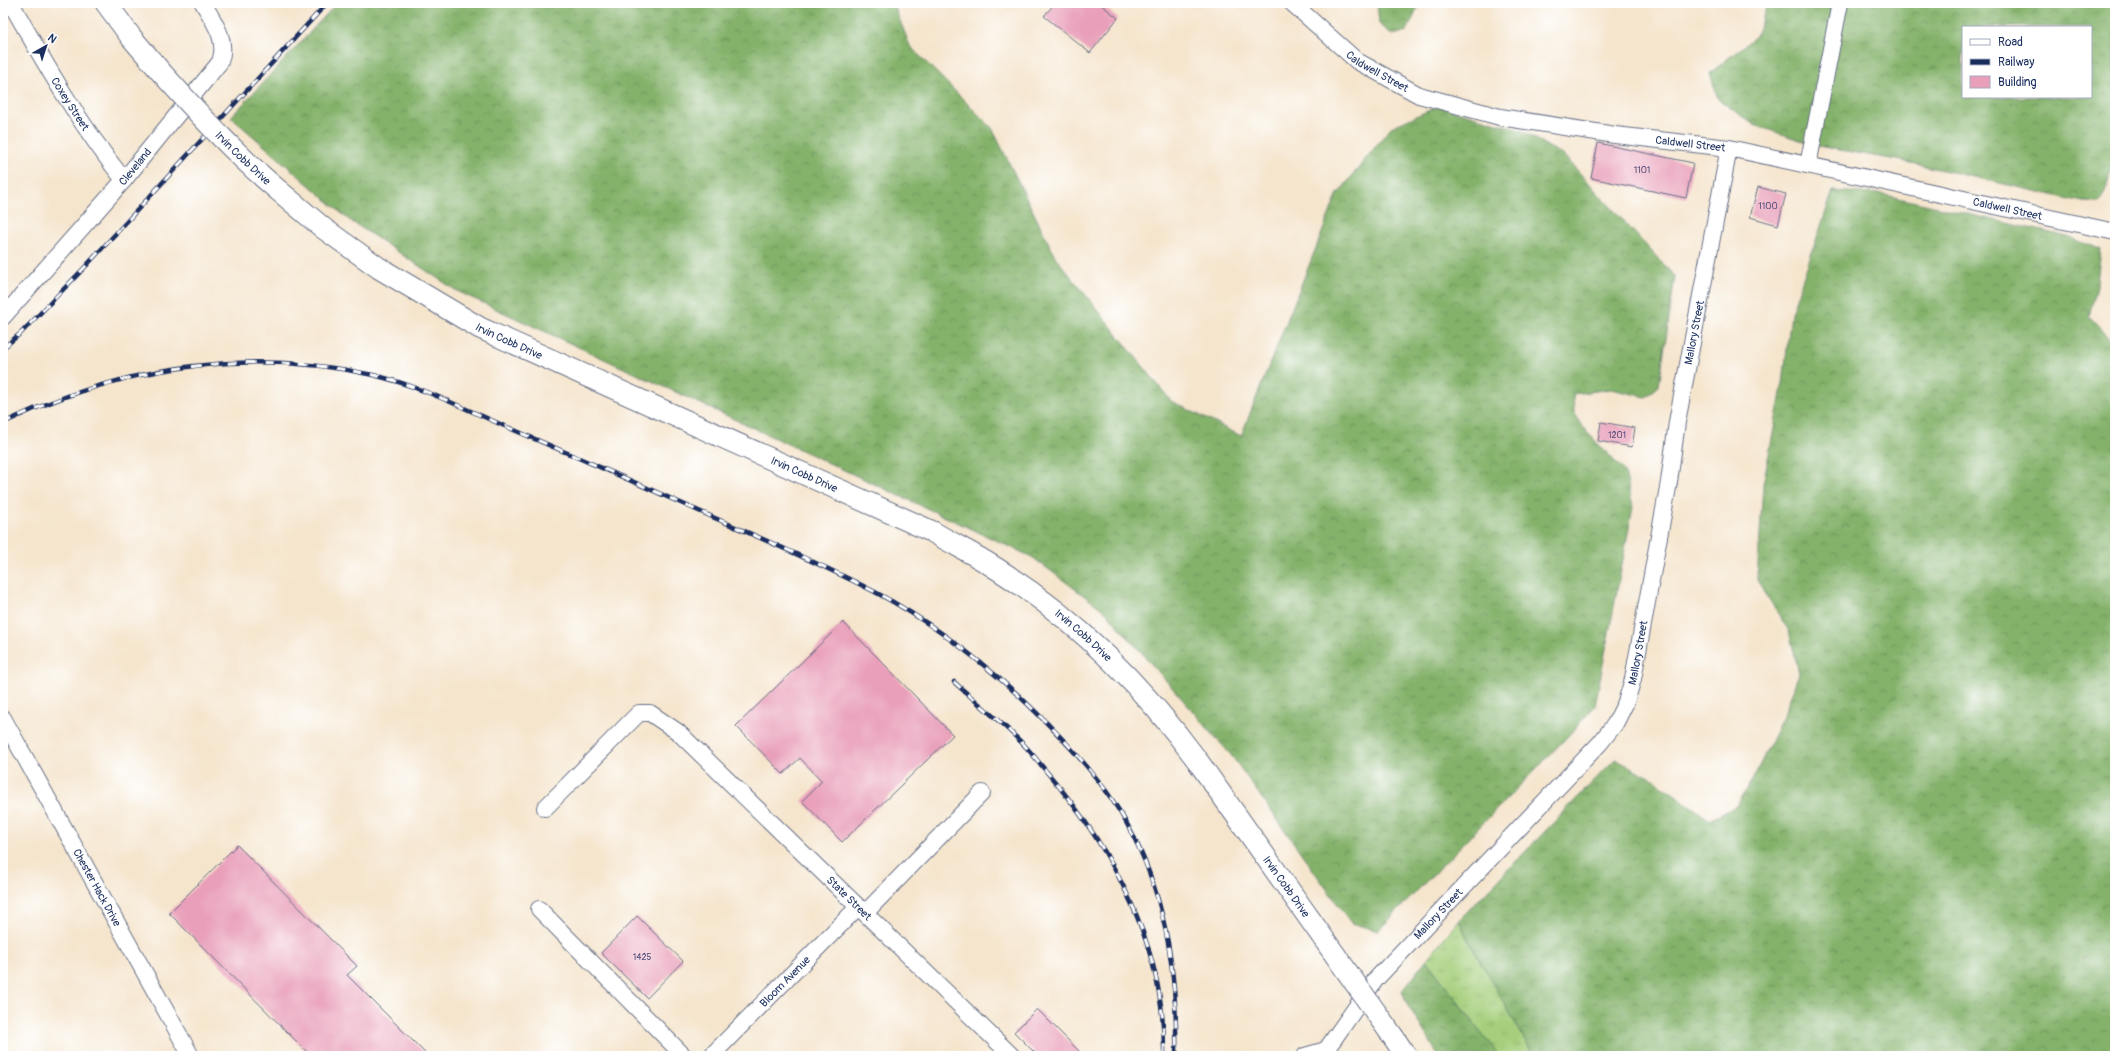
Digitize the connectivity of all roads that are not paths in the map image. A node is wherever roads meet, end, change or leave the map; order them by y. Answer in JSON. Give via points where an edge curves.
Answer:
{"nodes":[{"id":1,"x":11,"y":3,"type":"edge"},
{"id":2,"x":106,"y":3,"type":"edge"},
{"id":3,"x":203,"y":3,"type":"edge"},
{"id":4,"x":1292,"y":3,"type":"edge"},
{"id":5,"x":1840,"y":3,"type":"edge"},
{"id":6,"x":1729,"y":148,"type":"junction"},
{"id":7,"x":1808,"y":165,"type":"junction"},
{"id":8,"x":124,"y":180,"type":"junction"},
{"id":9,"x":2115,"y":232,"type":"edge"},
{"id":10,"x":3,"y":317,"type":"edge"},
{"id":11,"x":3,"y":718,"type":"edge"},
{"id":12,"x":982,"y":793,"type":"dead end"},
{"id":13,"x":544,"y":808,"type":"dead end"},
{"id":14,"x":539,"y":909,"type":"dead end"},
{"id":15,"x":862,"y":910,"type":"junction"},
{"id":16,"x":1326,"y":1053,"type":"edge"},
{"id":17,"x":191,"y":1056,"type":"edge"},
{"id":18,"x":684,"y":1056,"type":"edge"},
{"id":19,"x":711,"y":1056,"type":"edge"},
{"id":20,"x":1012,"y":1056,"type":"edge"},
{"id":21,"x":1305,"y":1056,"type":"edge"},
{"id":22,"x":1406,"y":1056,"type":"edge"}],
"edges":[{"from":1,"to":8,"type":"street","name":"Coxey Street","via":[[97,146]]},
{"from":2,"to":22,"type":"main road","name":"Irvin Cobb Drive","bridge":true,"via":[[161,72],[252,168],[323,228],[379,268],[480,328],[933,532],[994,567],[1052,608],[1089,638],[1154,705],[1197,760]]},
{"from":3,"to":8,"type":"street","name":"Cleveland","via":[[220,34],[224,52],[220,62]]},
{"from":4,"to":6,"type":"street","name":"Caldwell Street","via":[[1357,61],[1419,95],[1500,117],[1615,135]]},
{"from":5,"to":7,"type":"street"},
{"from":6,"to":7,"type":"street","name":"Caldwell Street"},
{"from":6,"to":16,"type":"street","name":"Mallory Street","via":[[1677,422],[1642,635],[1626,702],[1615,724],[1600,743],[1376,979]]},
{"from":7,"to":9,"type":"street","name":"Caldwell Street"},
{"from":8,"to":10,"type":"street","name":"Cleveland"},
{"from":11,"to":17,"type":"street","name":"Chester Hack Drive"},
{"from":12,"to":15,"type":"street","name":"Bloom Avenue"},
{"from":13,"to":15,"type":"street","name":"State Street","via":[[639,713],[650,713],[687,740]]},
{"from":14,"to":18,"type":"street"},
{"from":15,"to":19,"type":"street","name":"Bloom Avenue"},
{"from":15,"to":20,"type":"street","name":"State Street"},
{"from":16,"to":21,"type":"street"}]}
